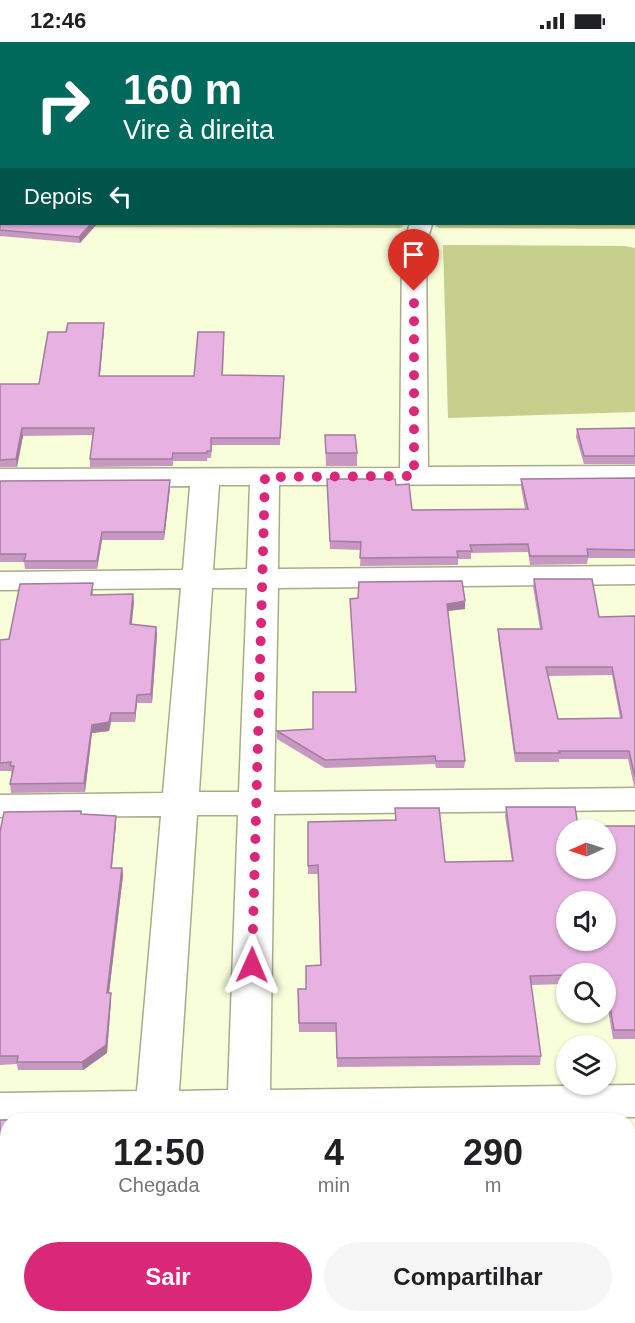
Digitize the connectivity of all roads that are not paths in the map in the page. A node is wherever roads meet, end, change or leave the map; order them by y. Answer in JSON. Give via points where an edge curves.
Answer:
{"nodes":[{"id":1,"x":421,"y":225,"type":"edge"},
{"id":2,"x":635,"y":475,"type":"edge"},
{"id":3,"x":414,"y":476,"type":"junction"},
{"id":4,"x":205,"y":477,"type":"junction"},
{"id":5,"x":265,"y":477,"type":"junction"},
{"id":6,"x":0,"y":478,"type":"edge"},
{"id":7,"x":635,"y":575,"type":"edge"},
{"id":8,"x":197,"y":579,"type":"junction"},
{"id":9,"x":262,"y":579,"type":"junction"},
{"id":10,"x":0,"y":581,"type":"edge"},
{"id":11,"x":635,"y":799,"type":"edge"},
{"id":12,"x":180,"y":804,"type":"junction"},
{"id":13,"x":256,"y":804,"type":"junction"},
{"id":14,"x":0,"y":806,"type":"edge"},
{"id":15,"x":635,"y":1101,"type":"edge"},
{"id":16,"x":0,"y":1109,"type":"edge"},
{"id":17,"x":248,"y":1112,"type":"edge"},
{"id":18,"x":126,"y":1113,"type":"edge"},
{"id":19,"x":157,"y":1113,"type":"edge"},
{"id":20,"x":202,"y":1113,"type":"edge"}],
"edges":[{"from":1,"to":3,"type":"street","via":[[414,245]]},
{"from":2,"to":3,"type":"street"},
{"from":3,"to":5,"type":"street"},
{"from":4,"to":5,"type":"street"},
{"from":4,"to":6,"type":"street"},
{"from":4,"to":8,"type":"street"},
{"from":5,"to":9,"type":"street"},
{"from":7,"to":9,"type":"street"},
{"from":8,"to":9,"type":"street"},
{"from":8,"to":10,"type":"street"},
{"from":8,"to":12,"type":"street"},
{"from":9,"to":13,"type":"street"},
{"from":11,"to":13,"type":"street"},
{"from":12,"to":13,"type":"street"},
{"from":12,"to":14,"type":"street"},
{"from":12,"to":19,"type":"street"},
{"from":13,"to":17,"type":"street"},
{"from":15,"to":17,"type":"street"},
{"from":16,"to":18,"type":"street"},
{"from":17,"to":20,"type":"street"}]}
